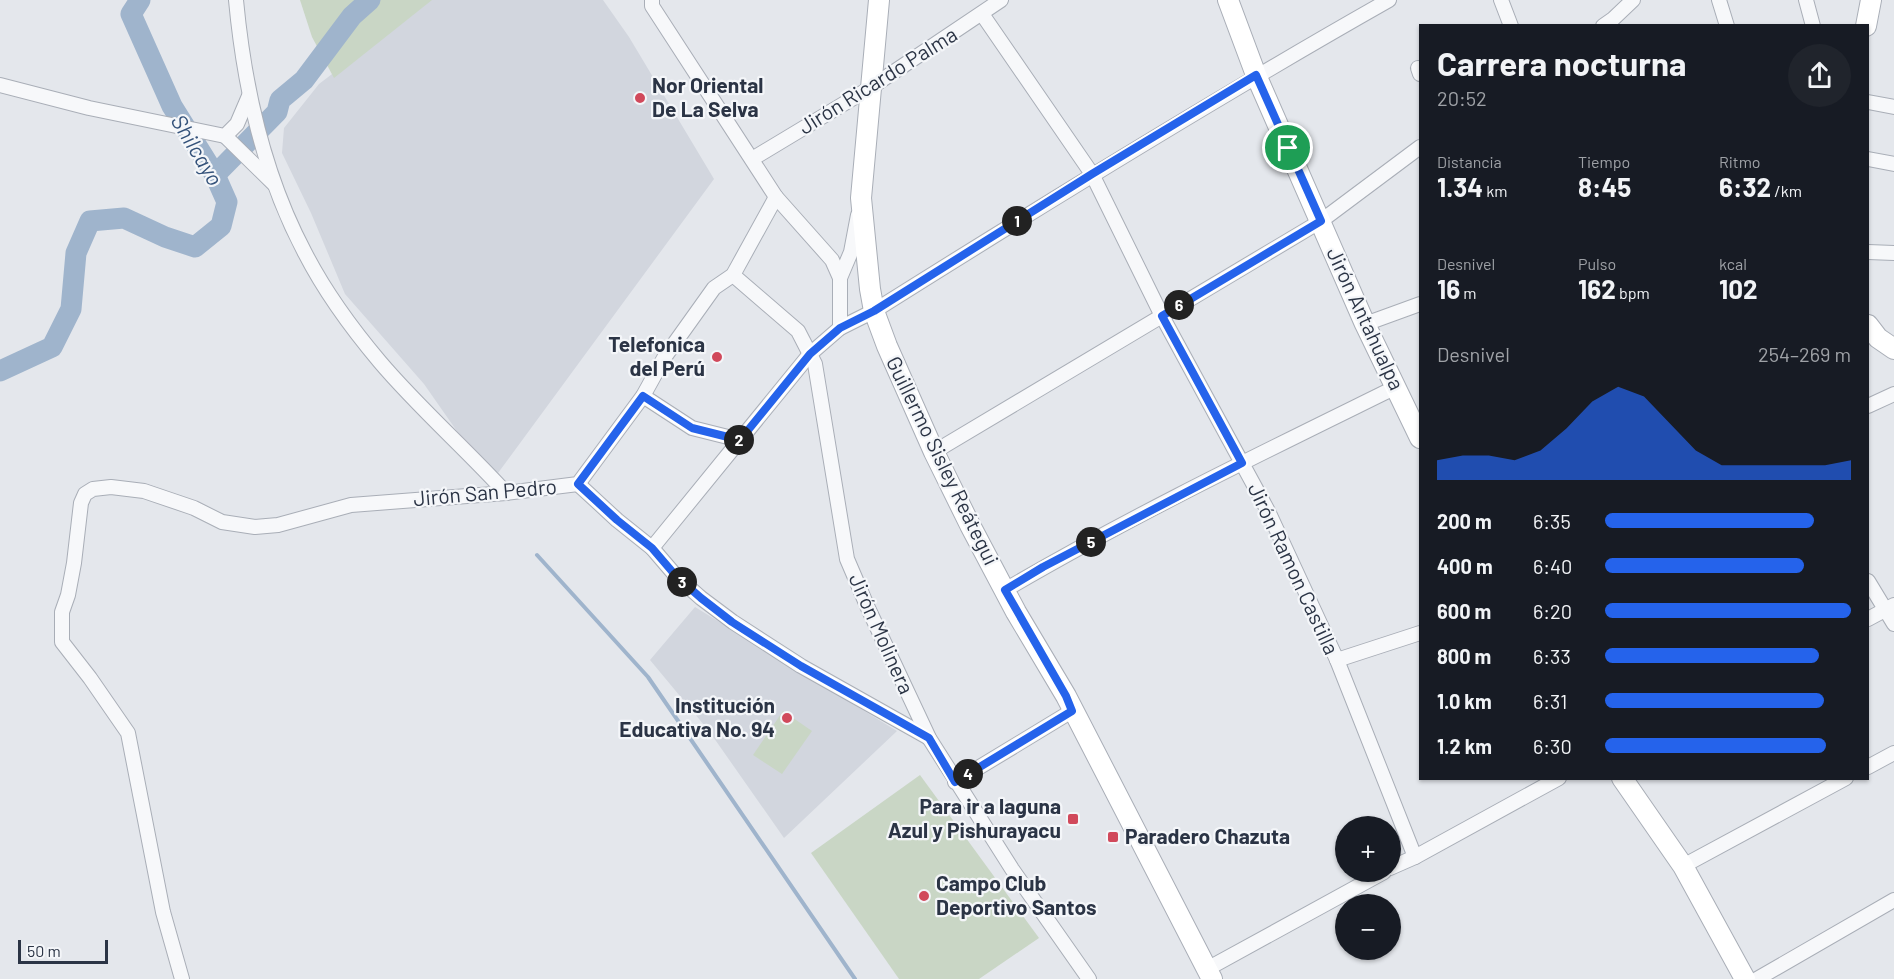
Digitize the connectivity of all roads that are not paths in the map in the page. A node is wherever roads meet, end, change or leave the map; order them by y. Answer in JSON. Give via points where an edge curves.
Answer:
{"nodes":[{"id":1,"x":236,"y":0,"type":"edge"},
{"id":2,"x":652,"y":0,"type":"edge"},
{"id":3,"x":879,"y":0,"type":"edge"},
{"id":4,"x":1002,"y":0,"type":"edge"},
{"id":5,"x":1228,"y":0,"type":"edge"},
{"id":6,"x":1389,"y":0,"type":"edge"},
{"id":7,"x":1501,"y":0,"type":"edge"},
{"id":8,"x":1633,"y":0,"type":"edge"},
{"id":9,"x":1719,"y":0,"type":"edge"},
{"id":10,"x":1806,"y":0,"type":"edge"},
{"id":11,"x":1871,"y":0,"type":"edge"},
{"id":12,"x":982,"y":14,"type":"junction"},
{"id":13,"x":1510,"y":24,"type":"edge"},
{"id":14,"x":1610,"y":24,"type":"edge"},
{"id":15,"x":1725,"y":24,"type":"edge"},
{"id":16,"x":1812,"y":24,"type":"edge"},
{"id":17,"x":1866,"y":24,"type":"edge"},
{"id":18,"x":1256,"y":75,"type":"junction"},
{"id":19,"x":870,"y":88,"type":"junction"},
{"id":20,"x":3,"y":92,"type":"edge"},
{"id":21,"x":249,"y":96,"type":"junction"},
{"id":22,"x":1869,"y":102,"type":"edge"},
{"id":23,"x":1894,"y":107,"type":"edge"},
{"id":24,"x":225,"y":136,"type":"junction"},
{"id":25,"x":1419,"y":148,"type":"edge"},
{"id":26,"x":752,"y":159,"type":"junction"},
{"id":27,"x":1869,"y":159,"type":"edge"},
{"id":28,"x":1894,"y":164,"type":"edge"},
{"id":29,"x":1092,"y":174,"type":"junction"},
{"id":30,"x":276,"y":186,"type":"junction"},
{"id":31,"x":777,"y":197,"type":"junction"},
{"id":32,"x":861,"y":198,"type":"junction"},
{"id":33,"x":1321,"y":221,"type":"junction"},
{"id":34,"x":1869,"y":252,"type":"edge"},
{"id":35,"x":1894,"y":253,"type":"edge"},
{"id":36,"x":733,"y":275,"type":"junction"},
{"id":37,"x":840,"y":278,"type":"junction"},
{"id":38,"x":1419,"y":304,"type":"edge"},
{"id":39,"x":874,"y":311,"type":"junction"},
{"id":40,"x":1162,"y":316,"type":"junction"},
{"id":41,"x":1365,"y":324,"type":"junction"},
{"id":42,"x":1869,"y":326,"type":"edge"},
{"id":43,"x":840,"y":328,"type":"junction"},
{"id":44,"x":1894,"y":349,"type":"edge"},
{"id":45,"x":810,"y":354,"type":"junction"},
{"id":46,"x":1396,"y":387,"type":"junction"},
{"id":47,"x":1894,"y":393,"type":"edge"},
{"id":48,"x":643,"y":396,"type":"junction"},
{"id":49,"x":1869,"y":406,"type":"edge"},
{"id":50,"x":1419,"y":436,"type":"edge"},
{"id":51,"x":740,"y":440,"type":"junction"},
{"id":52,"x":934,"y":452,"type":"junction"},
{"id":53,"x":1242,"y":463,"type":"junction"},
{"id":54,"x":578,"y":484,"type":"junction"},
{"id":55,"x":506,"y":493,"type":"junction"},
{"id":56,"x":652,"y":548,"type":"junction"},
{"id":57,"x":1869,"y":582,"type":"edge"},
{"id":58,"x":1005,"y":590,"type":"junction"},
{"id":59,"x":1889,"y":608,"type":"edge"},
{"id":60,"x":1869,"y":618,"type":"edge"},
{"id":61,"x":1894,"y":624,"type":"edge"},
{"id":62,"x":1419,"y":633,"type":"edge"},
{"id":63,"x":1337,"y":660,"type":"junction"},
{"id":64,"x":1072,"y":711,"type":"junction"},
{"id":65,"x":929,"y":738,"type":"junction"},
{"id":66,"x":1894,"y":753,"type":"edge"},
{"id":67,"x":1869,"y":766,"type":"edge"},
{"id":68,"x":1555,"y":780,"type":"edge"},
{"id":69,"x":1623,"y":780,"type":"edge"},
{"id":70,"x":1842,"y":780,"type":"edge"},
{"id":71,"x":955,"y":782,"type":"junction"},
{"id":72,"x":1415,"y":857,"type":"junction"},
{"id":73,"x":1401,"y":863,"type":"edge"},
{"id":74,"x":1683,"y":866,"type":"junction"},
{"id":75,"x":1367,"y":882,"type":"edge"},
{"id":76,"x":1894,"y":900,"type":"edge"},
{"id":77,"x":1209,"y":974,"type":"edge"},
{"id":78,"x":182,"y":979,"type":"edge"},
{"id":79,"x":1089,"y":979,"type":"edge"},
{"id":80,"x":1745,"y":979,"type":"edge"},
{"id":81,"x":1757,"y":979,"type":"edge"}],
"edges":[{"from":1,"to":21,"type":"street"},
{"from":2,"to":26,"type":"street","via":[[652,6]]},
{"from":3,"to":19,"type":"main road","name":"Guillermo Sisley Reátegui"},
{"from":4,"to":12,"type":"street","name":"Jirón Ricardo Palma"},
{"from":5,"to":18,"type":"main road","name":"Jirón Antahualpa"},
{"from":6,"to":18,"type":"street"},
{"from":7,"to":13,"type":"street"},
{"from":8,"to":14,"type":"street"},
{"from":9,"to":15,"type":"street"},
{"from":10,"to":16,"type":"street"},
{"from":11,"to":17,"type":"main road"},
{"from":12,"to":19,"type":"street","name":"Jirón Ricardo Palma"},
{"from":12,"to":29,"type":"street","name":"Jirón Ramon Castilla"},
{"from":18,"to":29,"type":"street"},
{"from":18,"to":33,"type":"main road","name":"Jirón Antahualpa"},
{"from":19,"to":26,"type":"street","name":"Jirón Ricardo Palma"},
{"from":19,"to":32,"type":"main road","name":"Guillermo Sisley Reátegui"},
{"from":20,"to":24,"type":"street"},
{"from":21,"to":24,"type":"street","via":[[237,124]]},
{"from":21,"to":30,"type":"street"},
{"from":22,"to":23,"type":"street"},
{"from":24,"to":30,"type":"street"},
{"from":25,"to":33,"type":"street"},
{"from":26,"to":31,"type":"street"},
{"from":27,"to":28,"type":"street"},
{"from":29,"to":39,"type":"street"},
{"from":29,"to":40,"type":"street","name":"Jirón Ramon Castilla"},
{"from":30,"to":55,"type":"street","via":[[305,254],[372,352]]},
{"from":31,"to":36,"type":"street","name":"Jirón San Pedro"},
{"from":31,"to":37,"type":"street","via":[[832,260]]},
{"from":32,"to":37,"type":"street","via":[[850,252]]},
{"from":32,"to":39,"type":"main road","name":"Guillermo Sisley Reátegui"},
{"from":33,"to":40,"type":"street"},
{"from":33,"to":41,"type":"main road","name":"Jirón Antahualpa"},
{"from":34,"to":35,"type":"street"},
{"from":36,"to":45,"type":"street","name":"Jirón Molinera","via":[[798,331]]},
{"from":36,"to":48,"type":"street","name":"Jirón San Pedro","via":[[714,288],[664,358]]},
{"from":37,"to":43,"type":"street"},
{"from":38,"to":41,"type":"street"},
{"from":39,"to":43,"type":"street"},
{"from":39,"to":52,"type":"main road","name":"Guillermo Sisley Reátegui"},
{"from":40,"to":52,"type":"street"},
{"from":40,"to":53,"type":"street","name":"Jirón Ramon Castilla"},
{"from":41,"to":46,"type":"main road","name":"Jirón Antahualpa"},
{"from":42,"to":44,"type":"main road"},
{"from":43,"to":45,"type":"street"},
{"from":45,"to":51,"type":"street"},
{"from":45,"to":65,"type":"street","name":"Jirón Molinera","via":[[815,364],[848,559]]},
{"from":46,"to":50,"type":"main road","name":"Jirón Antahualpa"},
{"from":46,"to":53,"type":"street"},
{"from":47,"to":49,"type":"street"},
{"from":48,"to":51,"type":"street","via":[[692,428]]},
{"from":48,"to":54,"type":"street","name":"Jirón San Pedro"},
{"from":51,"to":56,"type":"street"},
{"from":52,"to":58,"type":"main road","name":"Guillermo Sisley Reátegui"},
{"from":53,"to":58,"type":"street"},
{"from":53,"to":63,"type":"street","name":"Jirón Ramon Castilla"},
{"from":54,"to":55,"type":"street","name":"Jirón San Pedro"},
{"from":54,"to":56,"type":"street"},
{"from":55,"to":78,"type":"street","name":"Jirón San Pedro","via":[[361,504],[255,527],[222,522],[194,508],[144,492],[111,487],[85,494],[62,612],[62,642],[128,734],[163,912]]},
{"from":56,"to":65,"type":"street","via":[[676,576],[732,622],[819,677]]},
{"from":57,"to":59,"type":"street"},
{"from":58,"to":64,"type":"main road","name":"Guillermo Sisley Reátegui"},
{"from":59,"to":60,"type":"street"},
{"from":59,"to":61,"type":"street"},
{"from":62,"to":63,"type":"street"},
{"from":63,"to":72,"type":"street","name":"Jirón Ramon Castilla"},
{"from":64,"to":71,"type":"street"},
{"from":64,"to":77,"type":"main road","name":"Guillermo Sisley Reátegui"},
{"from":65,"to":71,"type":"street","name":"Jirón Molinera"},
{"from":66,"to":67,"type":"street"},
{"from":68,"to":72,"type":"street"},
{"from":69,"to":74,"type":"main road"},
{"from":70,"to":74,"type":"street"},
{"from":71,"to":79,"type":"street","name":"Jirón Molinera"},
{"from":72,"to":73,"type":"street"},
{"from":74,"to":80,"type":"main road"},
{"from":75,"to":77,"type":"street"},
{"from":76,"to":81,"type":"street"}]}
